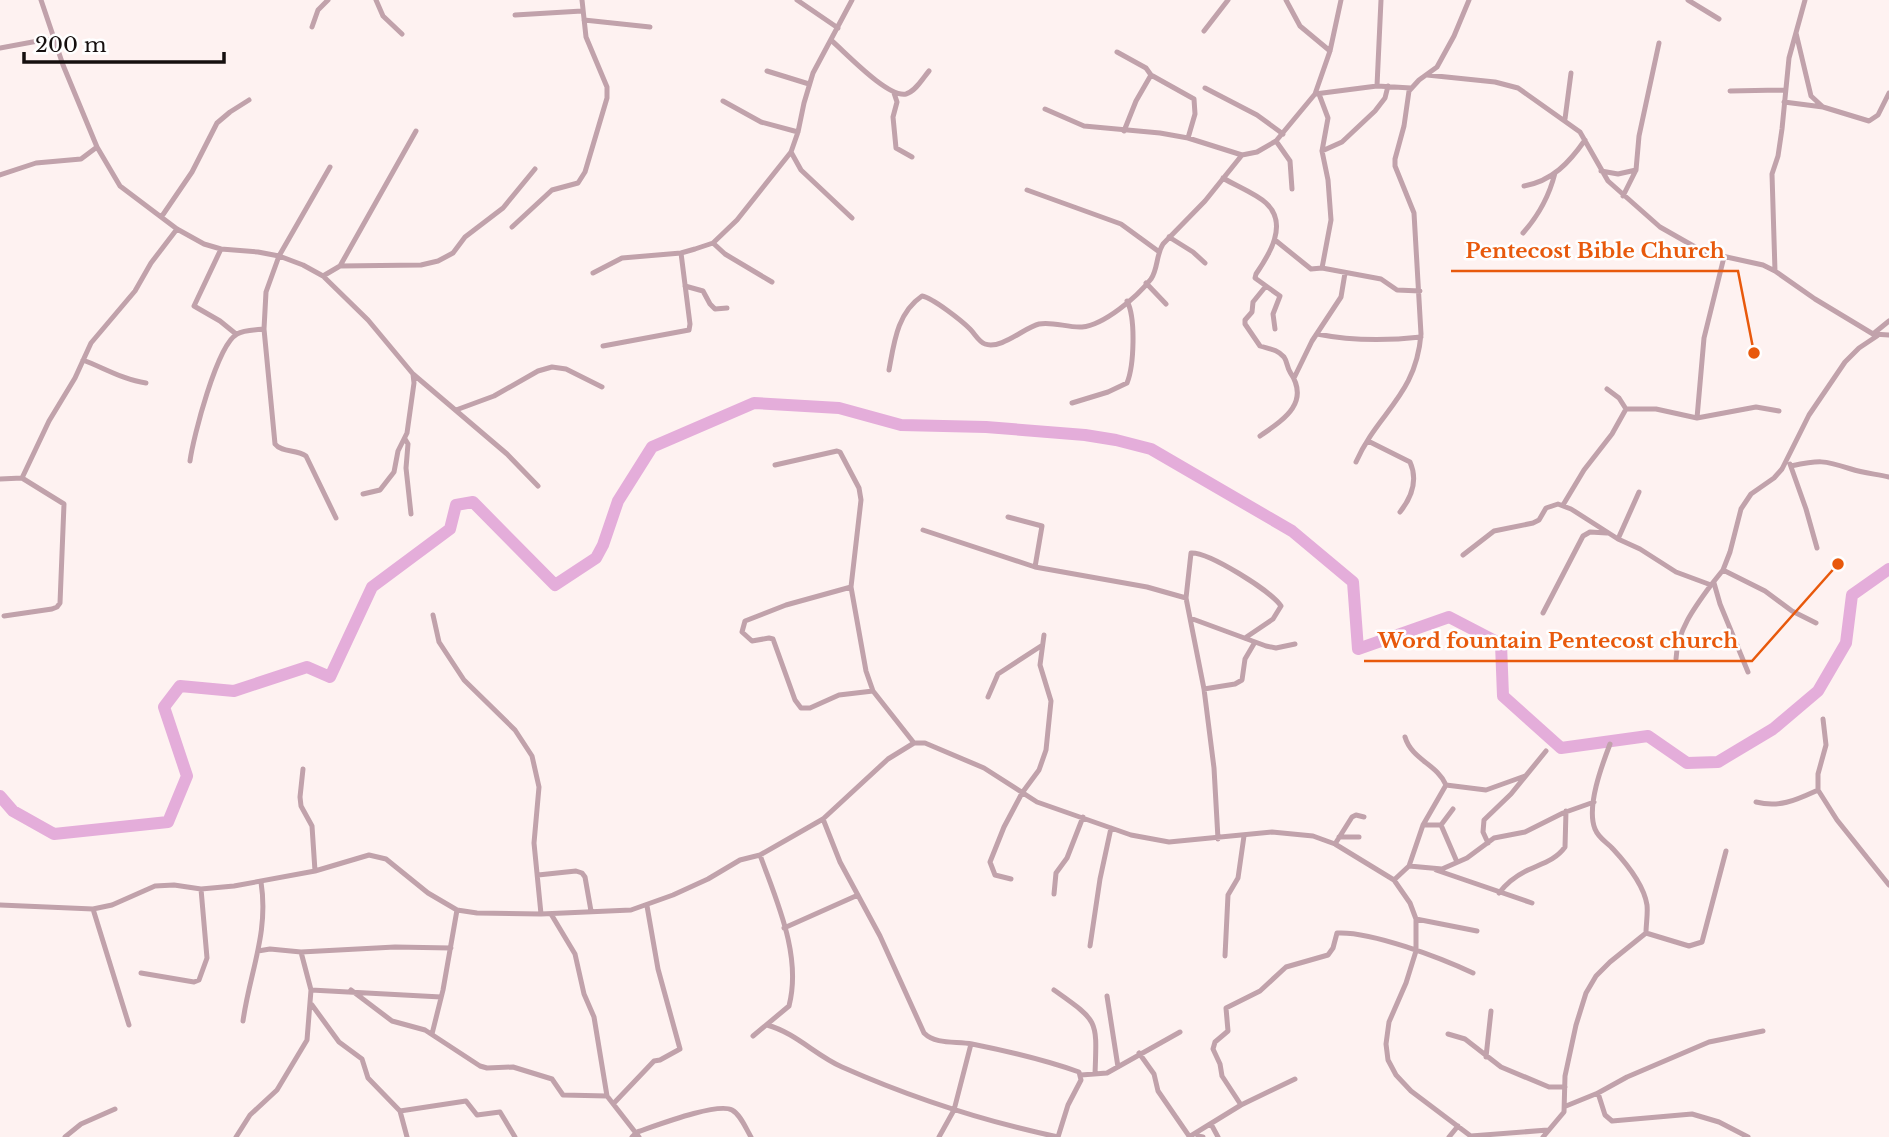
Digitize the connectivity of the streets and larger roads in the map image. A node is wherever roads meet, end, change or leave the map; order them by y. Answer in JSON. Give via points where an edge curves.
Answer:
{"nodes":[{"id":1,"x":41,"y":0,"type":"edge"},
{"id":2,"x":328,"y":0,"type":"edge"},
{"id":3,"x":376,"y":0,"type":"edge"},
{"id":4,"x":582,"y":0,"type":"edge"},
{"id":5,"x":797,"y":0,"type":"edge"},
{"id":6,"x":852,"y":0,"type":"edge"},
{"id":7,"x":1228,"y":0,"type":"edge"},
{"id":8,"x":1286,"y":0,"type":"edge"},
{"id":9,"x":1341,"y":0,"type":"edge"},
{"id":10,"x":1381,"y":0,"type":"edge"},
{"id":11,"x":1469,"y":0,"type":"edge"},
{"id":12,"x":1688,"y":0,"type":"edge"},
{"id":13,"x":1805,"y":0,"type":"edge"},
{"id":14,"x":582,"y":11,"type":"junction"},
{"id":15,"x":515,"y":15,"type":"dead end"},
{"id":16,"x":1719,"y":19,"type":"dead end"},
{"id":17,"x":584,"y":20,"type":"junction"},
{"id":18,"x":312,"y":27,"type":"dead end"},
{"id":19,"x":650,"y":27,"type":"dead end"},
{"id":20,"x":838,"y":28,"type":"junction"},
{"id":21,"x":1204,"y":30,"type":"dead end"},
{"id":22,"x":1796,"y":30,"type":"junction"},
{"id":23,"x":402,"y":34,"type":"dead end"},
{"id":24,"x":54,"y":38,"type":"junction"},
{"id":25,"x":832,"y":41,"type":"junction"},
{"id":26,"x":1659,"y":43,"type":"dead end"},
{"id":27,"x":0,"y":48,"type":"edge"},
{"id":28,"x":1330,"y":51,"type":"junction"},
{"id":29,"x":1117,"y":52,"type":"dead end"},
{"id":30,"x":767,"y":71,"type":"dead end"},
{"id":31,"x":929,"y":71,"type":"dead end"},
{"id":32,"x":1571,"y":73,"type":"dead end"},
{"id":33,"x":1151,"y":75,"type":"junction"},
{"id":34,"x":1427,"y":75,"type":"junction"},
{"id":35,"x":809,"y":84,"type":"junction"},
{"id":36,"x":1377,"y":86,"type":"junction"},
{"id":37,"x":1388,"y":86,"type":"junction"},
{"id":38,"x":1205,"y":88,"type":"dead end"},
{"id":39,"x":1411,"y":88,"type":"junction"},
{"id":40,"x":1785,"y":90,"type":"junction"},
{"id":41,"x":1730,"y":91,"type":"dead end"},
{"id":42,"x":894,"y":93,"type":"junction"},
{"id":43,"x":1889,"y":93,"type":"edge"},
{"id":44,"x":1317,"y":94,"type":"junction"},
{"id":45,"x":249,"y":100,"type":"dead end"},
{"id":46,"x":723,"y":101,"type":"dead end"},
{"id":47,"x":1784,"y":102,"type":"junction"},
{"id":48,"x":1823,"y":107,"type":"junction"},
{"id":49,"x":1045,"y":109,"type":"dead end"},
{"id":50,"x":1565,"y":119,"type":"junction"},
{"id":51,"x":416,"y":131,"type":"dead end"},
{"id":52,"x":1124,"y":131,"type":"junction"},
{"id":53,"x":798,"y":132,"type":"junction"},
{"id":54,"x":1283,"y":134,"type":"junction"},
{"id":55,"x":1188,"y":138,"type":"junction"},
{"id":56,"x":1276,"y":141,"type":"junction"},
{"id":57,"x":1585,"y":141,"type":"junction"},
{"id":58,"x":97,"y":147,"type":"junction"},
{"id":59,"x":1322,"y":151,"type":"junction"},
{"id":60,"x":791,"y":152,"type":"junction"},
{"id":61,"x":1242,"y":155,"type":"junction"},
{"id":62,"x":912,"y":157,"type":"dead end"},
{"id":63,"x":330,"y":167,"type":"dead end"},
{"id":64,"x":535,"y":169,"type":"dead end"},
{"id":65,"x":1636,"y":170,"type":"junction"},
{"id":66,"x":1601,"y":172,"type":"junction"},
{"id":67,"x":1555,"y":173,"type":"junction"},
{"id":68,"x":0,"y":175,"type":"edge"},
{"id":69,"x":1223,"y":178,"type":"junction"},
{"id":70,"x":1524,"y":186,"type":"dead end"},
{"id":71,"x":1293,"y":189,"type":"dead end"},
{"id":72,"x":1027,"y":190,"type":"dead end"},
{"id":73,"x":1623,"y":196,"type":"junction"},
{"id":74,"x":162,"y":216,"type":"junction"},
{"id":75,"x":852,"y":218,"type":"dead end"},
{"id":76,"x":512,"y":227,"type":"dead end"},
{"id":77,"x":177,"y":229,"type":"junction"},
{"id":78,"x":1523,"y":233,"type":"dead end"},
{"id":79,"x":1169,"y":237,"type":"junction"},
{"id":80,"x":1275,"y":240,"type":"junction"},
{"id":81,"x":713,"y":243,"type":"junction"},
{"id":82,"x":221,"y":249,"type":"junction"},
{"id":83,"x":1158,"y":251,"type":"junction"},
{"id":84,"x":681,"y":253,"type":"junction"},
{"id":85,"x":279,"y":256,"type":"junction"},
{"id":86,"x":1724,"y":257,"type":"junction"},
{"id":87,"x":1205,"y":263,"type":"dead end"},
{"id":88,"x":340,"y":266,"type":"junction"},
{"id":89,"x":1322,"y":268,"type":"junction"},
{"id":90,"x":1775,"y":271,"type":"junction"},
{"id":91,"x":593,"y":273,"type":"dead end"},
{"id":92,"x":1345,"y":273,"type":"junction"},
{"id":93,"x":323,"y":276,"type":"junction"},
{"id":94,"x":772,"y":282,"type":"dead end"},
{"id":95,"x":1146,"y":283,"type":"junction"},
{"id":96,"x":685,"y":286,"type":"junction"},
{"id":97,"x":1266,"y":286,"type":"junction"},
{"id":98,"x":1420,"y":291,"type":"junction"},
{"id":99,"x":1127,"y":301,"type":"junction"},
{"id":100,"x":1166,"y":304,"type":"dead end"},
{"id":101,"x":727,"y":308,"type":"dead end"},
{"id":102,"x":1889,"y":321,"type":"edge"},
{"id":103,"x":264,"y":329,"type":"junction"},
{"id":104,"x":1275,"y":329,"type":"dead end"},
{"id":105,"x":236,"y":334,"type":"junction"},
{"id":106,"x":1317,"y":334,"type":"junction"},
{"id":107,"x":1875,"y":335,"type":"junction"},
{"id":108,"x":1889,"y":335,"type":"edge"},
{"id":109,"x":1421,"y":337,"type":"junction"},
{"id":110,"x":603,"y":346,"type":"dead end"},
{"id":111,"x":83,"y":360,"type":"junction"},
{"id":112,"x":889,"y":370,"type":"dead end"},
{"id":113,"x":412,"y":374,"type":"junction"},
{"id":114,"x":1294,"y":378,"type":"junction"},
{"id":115,"x":146,"y":383,"type":"dead end"},
{"id":116,"x":602,"y":387,"type":"dead end"},
{"id":117,"x":1607,"y":389,"type":"dead end"},
{"id":118,"x":1072,"y":403,"type":"dead end"},
{"id":119,"x":1626,"y":409,"type":"junction"},
{"id":120,"x":456,"y":410,"type":"junction"},
{"id":121,"x":1779,"y":411,"type":"dead end"},
{"id":122,"x":1698,"y":418,"type":"junction"},
{"id":123,"x":1260,"y":436,"type":"dead end"},
{"id":124,"x":405,"y":439,"type":"junction"},
{"id":125,"x":1368,"y":441,"type":"junction"},
{"id":126,"x":190,"y":461,"type":"dead end"},
{"id":127,"x":1356,"y":462,"type":"dead end"},
{"id":128,"x":1789,"y":463,"type":"junction"},
{"id":129,"x":775,"y":465,"type":"dead end"},
{"id":130,"x":1889,"y":477,"type":"edge"},
{"id":131,"x":22,"y":478,"type":"junction"},
{"id":132,"x":0,"y":479,"type":"edge"},
{"id":133,"x":538,"y":486,"type":"dead end"},
{"id":134,"x":1639,"y":492,"type":"dead end"},
{"id":135,"x":363,"y":494,"type":"dead end"},
{"id":136,"x":1563,"y":505,"type":"junction"},
{"id":137,"x":1400,"y":512,"type":"dead end"},
{"id":138,"x":411,"y":514,"type":"dead end"},
{"id":139,"x":1008,"y":517,"type":"dead end"},
{"id":140,"x":336,"y":518,"type":"dead end"},
{"id":141,"x":923,"y":530,"type":"dead end"},
{"id":142,"x":1609,"y":534,"type":"junction"},
{"id":143,"x":1618,"y":539,"type":"junction"},
{"id":144,"x":1817,"y":548,"type":"dead end"},
{"id":145,"x":1463,"y":555,"type":"dead end"},
{"id":146,"x":1035,"y":567,"type":"junction"},
{"id":147,"x":1723,"y":570,"type":"junction"},
{"id":148,"x":1712,"y":584,"type":"junction"},
{"id":149,"x":851,"y":587,"type":"junction"},
{"id":150,"x":1186,"y":598,"type":"junction"},
{"id":151,"x":1543,"y":613,"type":"dead end"},
{"id":152,"x":433,"y":615,"type":"dead end"},
{"id":153,"x":4,"y":616,"type":"dead end"},
{"id":154,"x":1190,"y":618,"type":"junction"},
{"id":155,"x":1816,"y":623,"type":"dead end"},
{"id":156,"x":1044,"y":635,"type":"dead end"},
{"id":157,"x":1245,"y":638,"type":"junction"},
{"id":158,"x":1255,"y":642,"type":"junction"},
{"id":159,"x":1296,"y":644,"type":"dead end"},
{"id":160,"x":1041,"y":646,"type":"junction"},
{"id":161,"x":1676,"y":659,"type":"dead end"},
{"id":162,"x":1748,"y":672,"type":"dead end"},
{"id":163,"x":1204,"y":689,"type":"junction"},
{"id":164,"x":873,"y":691,"type":"junction"},
{"id":165,"x":988,"y":697,"type":"dead end"},
{"id":166,"x":1823,"y":719,"type":"dead end"},
{"id":167,"x":1405,"y":737,"type":"dead end"},
{"id":168,"x":914,"y":743,"type":"junction"},
{"id":169,"x":1610,"y":744,"type":"dead end"},
{"id":170,"x":1546,"y":751,"type":"dead end"},
{"id":171,"x":303,"y":769,"type":"dead end"},
{"id":172,"x":1525,"y":776,"type":"junction"},
{"id":173,"x":1446,"y":785,"type":"junction"},
{"id":174,"x":1818,"y":790,"type":"junction"},
{"id":175,"x":1022,"y":793,"type":"junction"},
{"id":176,"x":1594,"y":802,"type":"junction"},
{"id":177,"x":1756,"y":802,"type":"dead end"},
{"id":178,"x":1453,"y":810,"type":"dead end"},
{"id":179,"x":1566,"y":811,"type":"junction"},
{"id":180,"x":1083,"y":817,"type":"junction"},
{"id":181,"x":1364,"y":817,"type":"dead end"},
{"id":182,"x":823,"y":819,"type":"junction"},
{"id":183,"x":1423,"y":825,"type":"junction"},
{"id":184,"x":1441,"y":825,"type":"junction"},
{"id":185,"x":1111,"y":828,"type":"junction"},
{"id":186,"x":1244,"y":836,"type":"junction"},
{"id":187,"x":1339,"y":837,"type":"junction"},
{"id":188,"x":1359,"y":837,"type":"dead end"},
{"id":189,"x":1218,"y":839,"type":"junction"},
{"id":190,"x":1488,"y":843,"type":"junction"},
{"id":191,"x":1335,"y":844,"type":"junction"},
{"id":192,"x":1726,"y":851,"type":"dead end"},
{"id":193,"x":760,"y":855,"type":"junction"},
{"id":194,"x":1457,"y":862,"type":"junction"},
{"id":195,"x":1409,"y":866,"type":"junction"},
{"id":196,"x":1436,"y":870,"type":"junction"},
{"id":197,"x":315,"y":871,"type":"junction"},
{"id":198,"x":538,"y":875,"type":"junction"},
{"id":199,"x":1011,"y":879,"type":"dead end"},
{"id":200,"x":1394,"y":880,"type":"junction"},
{"id":201,"x":261,"y":881,"type":"junction"},
{"id":202,"x":1889,"y":885,"type":"edge"},
{"id":203,"x":201,"y":888,"type":"junction"},
{"id":204,"x":1499,"y":893,"type":"junction"},
{"id":205,"x":1054,"y":894,"type":"dead end"},
{"id":206,"x":858,"y":895,"type":"junction"},
{"id":207,"x":1532,"y":903,"type":"dead end"},
{"id":208,"x":0,"y":905,"type":"edge"},
{"id":209,"x":647,"y":906,"type":"junction"},
{"id":210,"x":93,"y":909,"type":"junction"},
{"id":211,"x":457,"y":910,"type":"junction"},
{"id":212,"x":591,"y":911,"type":"junction"},
{"id":213,"x":541,"y":914,"type":"junction"},
{"id":214,"x":551,"y":914,"type":"junction"},
{"id":215,"x":1416,"y":919,"type":"junction"},
{"id":216,"x":784,"y":928,"type":"junction"},
{"id":217,"x":1477,"y":931,"type":"dead end"},
{"id":218,"x":1646,"y":933,"type":"junction"},
{"id":219,"x":1090,"y":946,"type":"dead end"},
{"id":220,"x":451,"y":948,"type":"junction"},
{"id":221,"x":258,"y":951,"type":"junction"},
{"id":222,"x":1416,"y":951,"type":"junction"},
{"id":223,"x":301,"y":952,"type":"junction"},
{"id":224,"x":1225,"y":956,"type":"dead end"},
{"id":225,"x":1473,"y":972,"type":"dead end"},
{"id":226,"x":141,"y":973,"type":"dead end"},
{"id":227,"x":312,"y":990,"type":"junction"},
{"id":228,"x":351,"y":990,"type":"junction"},
{"id":229,"x":1054,"y":990,"type":"dead end"},
{"id":230,"x":1107,"y":996,"type":"dead end"},
{"id":231,"x":442,"y":997,"type":"junction"},
{"id":232,"x":312,"y":1004,"type":"junction"},
{"id":233,"x":1491,"y":1011,"type":"dead end"},
{"id":234,"x":243,"y":1021,"type":"dead end"},
{"id":235,"x":129,"y":1025,"type":"dead end"},
{"id":236,"x":767,"y":1025,"type":"junction"},
{"id":237,"x":1763,"y":1031,"type":"dead end"},
{"id":238,"x":1180,"y":1032,"type":"dead end"},
{"id":239,"x":432,"y":1034,"type":"junction"},
{"id":240,"x":1448,"y":1034,"type":"dead end"},
{"id":241,"x":753,"y":1036,"type":"dead end"},
{"id":242,"x":971,"y":1044,"type":"junction"},
{"id":243,"x":1139,"y":1053,"type":"junction"},
{"id":244,"x":1486,"y":1057,"type":"junction"},
{"id":245,"x":1118,"y":1067,"type":"junction"},
{"id":246,"x":1095,"y":1074,"type":"junction"},
{"id":247,"x":1081,"y":1075,"type":"junction"},
{"id":248,"x":1295,"y":1079,"type":"dead end"},
{"id":249,"x":1565,"y":1087,"type":"junction"},
{"id":250,"x":1598,"y":1093,"type":"junction"},
{"id":251,"x":607,"y":1096,"type":"junction"},
{"id":252,"x":615,"y":1102,"type":"junction"},
{"id":253,"x":1241,"y":1105,"type":"junction"},
{"id":254,"x":1566,"y":1107,"type":"junction"},
{"id":255,"x":115,"y":1109,"type":"dead end"},
{"id":256,"x":954,"y":1110,"type":"junction"},
{"id":257,"x":400,"y":1111,"type":"junction"},
{"id":258,"x":1211,"y":1124,"type":"junction"},
{"id":259,"x":1458,"y":1126,"type":"junction"},
{"id":260,"x":1735,"y":1129,"type":"junction"},
{"id":261,"x":1549,"y":1130,"type":"junction"},
{"id":262,"x":636,"y":1135,"type":"edge"},
{"id":263,"x":1198,"y":1135,"type":"edge"},
{"id":264,"x":1472,"y":1136,"type":"edge"},
{"id":265,"x":1509,"y":1136,"type":"edge"},
{"id":266,"x":1729,"y":1136,"type":"edge"},
{"id":267,"x":65,"y":1137,"type":"edge"},
{"id":268,"x":236,"y":1137,"type":"edge"},
{"id":269,"x":407,"y":1137,"type":"edge"},
{"id":270,"x":515,"y":1137,"type":"edge"},
{"id":271,"x":751,"y":1137,"type":"edge"},
{"id":272,"x":939,"y":1137,"type":"edge"},
{"id":273,"x":1058,"y":1137,"type":"edge"},
{"id":274,"x":1189,"y":1137,"type":"edge"},
{"id":275,"x":1203,"y":1137,"type":"edge"},
{"id":276,"x":1218,"y":1137,"type":"edge"},
{"id":277,"x":1448,"y":1137,"type":"edge"},
{"id":278,"x":1543,"y":1137,"type":"edge"},
{"id":279,"x":1748,"y":1137,"type":"edge"}],
"edges":[{"from":1,"to":24,"type":"street"},
{"from":2,"to":18,"type":"street","via":[[318,10]]},
{"from":3,"to":23,"type":"street","via":[[383,16]]},
{"from":4,"to":14,"type":"street"},
{"from":5,"to":20,"type":"street"},
{"from":6,"to":20,"type":"street"},
{"from":7,"to":21,"type":"street"},
{"from":8,"to":28,"type":"street","via":[[1300,26]]},
{"from":9,"to":28,"type":"street"},
{"from":10,"to":36,"type":"street"},
{"from":11,"to":34,"type":"street","via":[[1437,67]]},
{"from":12,"to":16,"type":"street"},
{"from":13,"to":22,"type":"street"},
{"from":14,"to":15,"type":"street"},
{"from":14,"to":17,"type":"street"},
{"from":17,"to":19,"type":"street"},
{"from":17,"to":76,"type":"street","via":[[590,50],[607,87],[585,172],[575,185],[552,190]]},
{"from":20,"to":25,"type":"street"},
{"from":22,"to":40,"type":"street"},
{"from":22,"to":48,"type":"street","via":[[1811,96]]},
{"from":24,"to":27,"type":"street"},
{"from":24,"to":58,"type":"street"},
{"from":25,"to":35,"type":"street"},
{"from":25,"to":42,"type":"street"},
{"from":26,"to":65,"type":"street"},
{"from":28,"to":44,"type":"street"},
{"from":29,"to":33,"type":"street"},
{"from":30,"to":35,"type":"street"},
{"from":31,"to":42,"type":"street","via":[[911,91]]},
{"from":32,"to":50,"type":"street"},
{"from":33,"to":52,"type":"street"},
{"from":33,"to":55,"type":"street","via":[[1194,99]]},
{"from":34,"to":39,"type":"street"},
{"from":34,"to":50,"type":"street","via":[[1518,88]]},
{"from":35,"to":53,"type":"street"},
{"from":36,"to":37,"type":"street"},
{"from":36,"to":44,"type":"street"},
{"from":37,"to":39,"type":"street"},
{"from":37,"to":59,"type":"street","via":[[1375,111],[1342,142]]},
{"from":38,"to":54,"type":"street"},
{"from":39,"to":98,"type":"street","via":[[1395,163],[1414,213]]},
{"from":40,"to":41,"type":"street"},
{"from":40,"to":47,"type":"street"},
{"from":42,"to":62,"type":"street","via":[[896,148]]},
{"from":43,"to":48,"type":"street","via":[[1878,115],[1869,121]]},
{"from":44,"to":54,"type":"street"},
{"from":44,"to":59,"type":"street","via":[[1328,118]]},
{"from":45,"to":74,"type":"street","via":[[217,123]]},
{"from":46,"to":53,"type":"street","via":[[761,122]]},
{"from":47,"to":48,"type":"street"},
{"from":47,"to":90,"type":"street","via":[[1771,182]]},
{"from":49,"to":52,"type":"street","via":[[1084,126]]},
{"from":50,"to":57,"type":"street"},
{"from":51,"to":88,"type":"street"},
{"from":52,"to":55,"type":"street"},
{"from":53,"to":60,"type":"street"},
{"from":54,"to":56,"type":"street"},
{"from":55,"to":61,"type":"street"},
{"from":56,"to":61,"type":"street"},
{"from":56,"to":71,"type":"street","via":[[1290,161]]},
{"from":57,"to":66,"type":"street"},
{"from":57,"to":67,"type":"street"},
{"from":58,"to":68,"type":"street","via":[[81,159],[36,163]]},
{"from":58,"to":74,"type":"street","via":[[120,186]]},
{"from":59,"to":89,"type":"street","via":[[1331,219]]},
{"from":60,"to":75,"type":"street","via":[[802,170]]},
{"from":60,"to":81,"type":"street","via":[[746,210]]},
{"from":61,"to":69,"type":"street"},
{"from":63,"to":85,"type":"street"},
{"from":64,"to":88,"type":"street","via":[[503,208],[438,261]]},
{"from":65,"to":66,"type":"street"},
{"from":65,"to":73,"type":"street"},
{"from":66,"to":73,"type":"street"},
{"from":67,"to":70,"type":"street"},
{"from":67,"to":78,"type":"street","via":[[1541,211]]},
{"from":69,"to":79,"type":"street"},
{"from":69,"to":80,"type":"street","via":[[1267,204],[1275,220]]},
{"from":72,"to":83,"type":"street","via":[[1121,224]]},
{"from":73,"to":86,"type":"street","via":[[1691,246]]},
{"from":74,"to":77,"type":"street"},
{"from":77,"to":82,"type":"street"},
{"from":77,"to":111,"type":"street","via":[[135,291],[95,337]]},
{"from":79,"to":83,"type":"street"},
{"from":79,"to":87,"type":"street"},
{"from":80,"to":89,"type":"street","via":[[1311,269]]},
{"from":80,"to":97,"type":"street","via":[[1256,274],[1257,281]]},
{"from":81,"to":84,"type":"street"},
{"from":81,"to":94,"type":"street"},
{"from":82,"to":85,"type":"street"},
{"from":82,"to":105,"type":"street","via":[[194,306]]},
{"from":83,"to":95,"type":"street","via":[[1152,278]]},
{"from":84,"to":91,"type":"street","via":[[622,258]]},
{"from":84,"to":96,"type":"street"},
{"from":85,"to":93,"type":"street"},
{"from":85,"to":103,"type":"street","via":[[266,292]]},
{"from":86,"to":90,"type":"street"},
{"from":86,"to":122,"type":"street","via":[[1704,338]]},
{"from":88,"to":93,"type":"street"},
{"from":89,"to":92,"type":"street"},
{"from":90,"to":107,"type":"street"},
{"from":92,"to":98,"type":"street","via":[[1381,279],[1397,290]]},
{"from":92,"to":106,"type":"street","via":[[1341,297]]},
{"from":93,"to":113,"type":"street","via":[[368,320]]},
{"from":95,"to":99,"type":"street"},
{"from":95,"to":100,"type":"street"},
{"from":96,"to":101,"type":"street","via":[[703,291],[715,309]]},
{"from":96,"to":110,"type":"street","via":[[689,330]]},
{"from":97,"to":104,"type":"street","via":[[1280,296],[1273,314]]},
{"from":97,"to":114,"type":"street","via":[[1252,302],[1245,324],[1260,346],[1285,358]]},
{"from":98,"to":109,"type":"street"},
{"from":99,"to":112,"type":"street","via":[[1092,325],[1039,324],[993,345],[980,341],[962,322],[922,296],[897,328]]},
{"from":99,"to":118,"type":"street","via":[[1132,346],[1127,383]]},
{"from":102,"to":107,"type":"street"},
{"from":103,"to":105,"type":"street"},
{"from":103,"to":140,"type":"street","via":[[275,444],[306,456]]},
{"from":105,"to":126,"type":"street","via":[[221,358],[197,421]]},
{"from":106,"to":109,"type":"street","via":[[1391,341]]},
{"from":106,"to":114,"type":"street"},
{"from":107,"to":108,"type":"street"},
{"from":107,"to":128,"type":"street","via":[[1844,362],[1809,415]]},
{"from":109,"to":125,"type":"street","via":[[1402,396]]},
{"from":111,"to":115,"type":"street","via":[[132,382]]},
{"from":111,"to":131,"type":"street"},
{"from":113,"to":120,"type":"street"},
{"from":113,"to":124,"type":"street"},
{"from":114,"to":123,"type":"street","via":[[1297,398],[1289,415]]},
{"from":116,"to":120,"type":"street","via":[[552,367]]},
{"from":117,"to":119,"type":"street"},
{"from":119,"to":122,"type":"street","via":[[1656,409]]},
{"from":119,"to":136,"type":"street"},
{"from":120,"to":133,"type":"street"},
{"from":121,"to":122,"type":"street","via":[[1756,407]]},
{"from":124,"to":135,"type":"street","via":[[391,477],[380,490]]},
{"from":124,"to":138,"type":"street"},
{"from":125,"to":127,"type":"street"},
{"from":125,"to":137,"type":"street","via":[[1412,466],[1413,490]]},
{"from":128,"to":130,"type":"street","via":[[1833,462]]},
{"from":128,"to":144,"type":"street"},
{"from":128,"to":147,"type":"street","via":[[1751,494],[1741,509]]},
{"from":129,"to":149,"type":"street","via":[[840,452],[861,500]]},
{"from":131,"to":132,"type":"street"},
{"from":131,"to":153,"type":"street","via":[[64,504],[60,603],[52,609]]},
{"from":134,"to":143,"type":"street"},
{"from":136,"to":142,"type":"street"},
{"from":136,"to":145,"type":"street","via":[[1550,505],[1533,523],[1494,531]]},
{"from":139,"to":146,"type":"street","via":[[1042,526]]},
{"from":141,"to":146,"type":"street"},
{"from":142,"to":143,"type":"street"},
{"from":142,"to":151,"type":"street","via":[[1583,536]]},
{"from":143,"to":148,"type":"street","via":[[1676,572]]},
{"from":146,"to":150,"type":"street"},
{"from":147,"to":148,"type":"street"},
{"from":147,"to":155,"type":"street"},
{"from":148,"to":161,"type":"street","via":[[1680,633]]},
{"from":148,"to":162,"type":"street"},
{"from":149,"to":164,"type":"street"},
{"from":149,"to":164,"type":"street","via":[[745,621],[742,632],[752,641],[773,639],[801,708],[839,695]]},
{"from":150,"to":154,"type":"street"},
{"from":150,"to":157,"type":"street","via":[[1191,553],[1228,566],[1282,606],[1273,619]]},
{"from":152,"to":198,"type":"street","via":[[439,642],[464,680],[515,730],[532,756],[539,788],[534,843]]},
{"from":154,"to":157,"type":"street"},
{"from":154,"to":163,"type":"street"},
{"from":156,"to":160,"type":"street"},
{"from":157,"to":158,"type":"street"},
{"from":158,"to":159,"type":"street","via":[[1276,648]]},
{"from":158,"to":163,"type":"street","via":[[1245,659],[1241,680]]},
{"from":160,"to":165,"type":"street","via":[[998,674]]},
{"from":160,"to":175,"type":"street","via":[[1043,678],[1051,701],[1046,750],[1039,770]]},
{"from":163,"to":189,"type":"street"},
{"from":164,"to":168,"type":"street"},
{"from":166,"to":174,"type":"street","via":[[1826,745]]},
{"from":167,"to":173,"type":"street","via":[[1412,752],[1443,777]]},
{"from":168,"to":175,"type":"street","via":[[939,748],[984,768]]},
{"from":168,"to":182,"type":"street","via":[[888,759]]},
{"from":169,"to":176,"type":"street"},
{"from":170,"to":172,"type":"street"},
{"from":171,"to":197,"type":"street","via":[[301,806],[312,826]]},
{"from":172,"to":173,"type":"street","via":[[1486,790]]},
{"from":172,"to":190,"type":"street","via":[[1484,820]]},
{"from":173,"to":183,"type":"street"},
{"from":174,"to":177,"type":"street","via":[[1778,806]]},
{"from":174,"to":202,"type":"street"},
{"from":175,"to":180,"type":"street"},
{"from":175,"to":199,"type":"street","via":[[990,862],[995,875]]},
{"from":176,"to":179,"type":"street"},
{"from":176,"to":218,"type":"street","via":[[1592,817],[1598,834],[1643,893]]},
{"from":178,"to":184,"type":"street"},
{"from":179,"to":190,"type":"street","via":[[1525,832],[1502,835]]},
{"from":179,"to":204,"type":"street","via":[[1562,852],[1521,874]]},
{"from":180,"to":185,"type":"street"},
{"from":180,"to":205,"type":"street","via":[[1056,873]]},
{"from":181,"to":187,"type":"street","via":[[1352,817]]},
{"from":182,"to":193,"type":"street"},
{"from":182,"to":206,"type":"street"},
{"from":183,"to":184,"type":"street"},
{"from":183,"to":195,"type":"street"},
{"from":184,"to":194,"type":"street"},
{"from":185,"to":189,"type":"street","via":[[1169,842]]},
{"from":185,"to":219,"type":"street"},
{"from":186,"to":189,"type":"street"},
{"from":186,"to":191,"type":"street","via":[[1301,834]]},
{"from":186,"to":224,"type":"street","via":[[1238,878],[1228,895]]},
{"from":187,"to":188,"type":"street"},
{"from":187,"to":191,"type":"street"},
{"from":190,"to":194,"type":"street"},
{"from":191,"to":200,"type":"street"},
{"from":192,"to":218,"type":"street","via":[[1702,942],[1689,946]]},
{"from":193,"to":209,"type":"street","via":[[740,860]]},
{"from":193,"to":216,"type":"street"},
{"from":194,"to":196,"type":"street"},
{"from":195,"to":196,"type":"street"},
{"from":195,"to":200,"type":"street"},
{"from":196,"to":204,"type":"street"},
{"from":197,"to":201,"type":"street"},
{"from":197,"to":211,"type":"street","via":[[379,856]]},
{"from":198,"to":212,"type":"street","via":[[582,873]]},
{"from":198,"to":213,"type":"street"},
{"from":200,"to":215,"type":"street"},
{"from":201,"to":203,"type":"street"},
{"from":201,"to":221,"type":"street","via":[[264,918]]},
{"from":203,"to":210,"type":"street","via":[[164,884]]},
{"from":203,"to":226,"type":"street","via":[[207,958],[199,980]]},
{"from":204,"to":207,"type":"street"},
{"from":206,"to":216,"type":"street"},
{"from":206,"to":242,"type":"street","via":[[924,1033],[938,1041]]},
{"from":208,"to":210,"type":"street"},
{"from":209,"to":212,"type":"street","via":[[614,913]]},
{"from":209,"to":252,"type":"street","via":[[680,1049],[654,1061]]},
{"from":210,"to":235,"type":"street"},
{"from":211,"to":213,"type":"street"},
{"from":211,"to":220,"type":"street"},
{"from":212,"to":214,"type":"street"},
{"from":213,"to":214,"type":"street"},
{"from":214,"to":251,"type":"street","via":[[575,954],[594,1017]]},
{"from":215,"to":217,"type":"street"},
{"from":215,"to":222,"type":"street"},
{"from":216,"to":236,"type":"street","via":[[792,956],[792,994],[789,1006]]},
{"from":218,"to":249,"type":"street","via":[[1610,962],[1587,993]]},
{"from":220,"to":223,"type":"street"},
{"from":220,"to":231,"type":"street"},
{"from":221,"to":223,"type":"street"},
{"from":221,"to":234,"type":"street"},
{"from":222,"to":225,"type":"street"},
{"from":222,"to":253,"type":"street","via":[[1337,933],[1328,955],[1286,967],[1260,991],[1227,1006],[1228,1031],[1213,1049],[1222,1076]]},
{"from":222,"to":259,"type":"street","via":[[1389,1022],[1388,1060],[1412,1091]]},
{"from":223,"to":227,"type":"street"},
{"from":227,"to":228,"type":"street"},
{"from":227,"to":232,"type":"street"},
{"from":228,"to":231,"type":"street"},
{"from":228,"to":239,"type":"street","via":[[392,1021]]},
{"from":229,"to":246,"type":"street","via":[[1094,1024]]},
{"from":230,"to":245,"type":"street"},
{"from":231,"to":239,"type":"street"},
{"from":232,"to":257,"type":"street","via":[[338,1042],[362,1059],[368,1078]]},
{"from":232,"to":268,"type":"street","via":[[303,1050],[277,1090],[250,1115]]},
{"from":233,"to":244,"type":"street"},
{"from":236,"to":241,"type":"street"},
{"from":236,"to":256,"type":"street","via":[[795,1036],[832,1063]]},
{"from":237,"to":250,"type":"street","via":[[1709,1042]]},
{"from":238,"to":243,"type":"street"},
{"from":239,"to":251,"type":"street","via":[[480,1066],[513,1067],[552,1079],[563,1095]]},
{"from":240,"to":244,"type":"street","via":[[1465,1040]]},
{"from":242,"to":247,"type":"street"},
{"from":242,"to":256,"type":"street"},
{"from":243,"to":245,"type":"street"},
{"from":243,"to":274,"type":"street"},
{"from":244,"to":249,"type":"street","via":[[1549,1087]]},
{"from":245,"to":246,"type":"street"},
{"from":246,"to":247,"type":"street"},
{"from":247,"to":273,"type":"street"},
{"from":248,"to":253,"type":"street"},
{"from":249,"to":254,"type":"street"},
{"from":250,"to":254,"type":"street"},
{"from":250,"to":260,"type":"street","via":[[1605,1115],[1612,1121],[1692,1114]]},
{"from":251,"to":252,"type":"street"},
{"from":252,"to":262,"type":"street"},
{"from":253,"to":258,"type":"street"},
{"from":254,"to":261,"type":"street"},
{"from":255,"to":267,"type":"street","via":[[81,1124]]},
{"from":256,"to":272,"type":"street"},
{"from":256,"to":273,"type":"street"},
{"from":257,"to":269,"type":"street"},
{"from":257,"to":270,"type":"street","via":[[466,1101],[477,1115],[500,1112]]},
{"from":258,"to":263,"type":"street"},
{"from":258,"to":276,"type":"street"},
{"from":259,"to":264,"type":"street"},
{"from":259,"to":277,"type":"street"},
{"from":260,"to":266,"type":"street"},
{"from":260,"to":279,"type":"street"},
{"from":261,"to":265,"type":"street"},
{"from":261,"to":278,"type":"street"},
{"from":262,"to":271,"type":"street","via":[[681,1117],[725,1109],[733,1110]]},
{"from":263,"to":274,"type":"street"},
{"from":263,"to":275,"type":"street"},
{"from":264,"to":265,"type":"street"}]}
